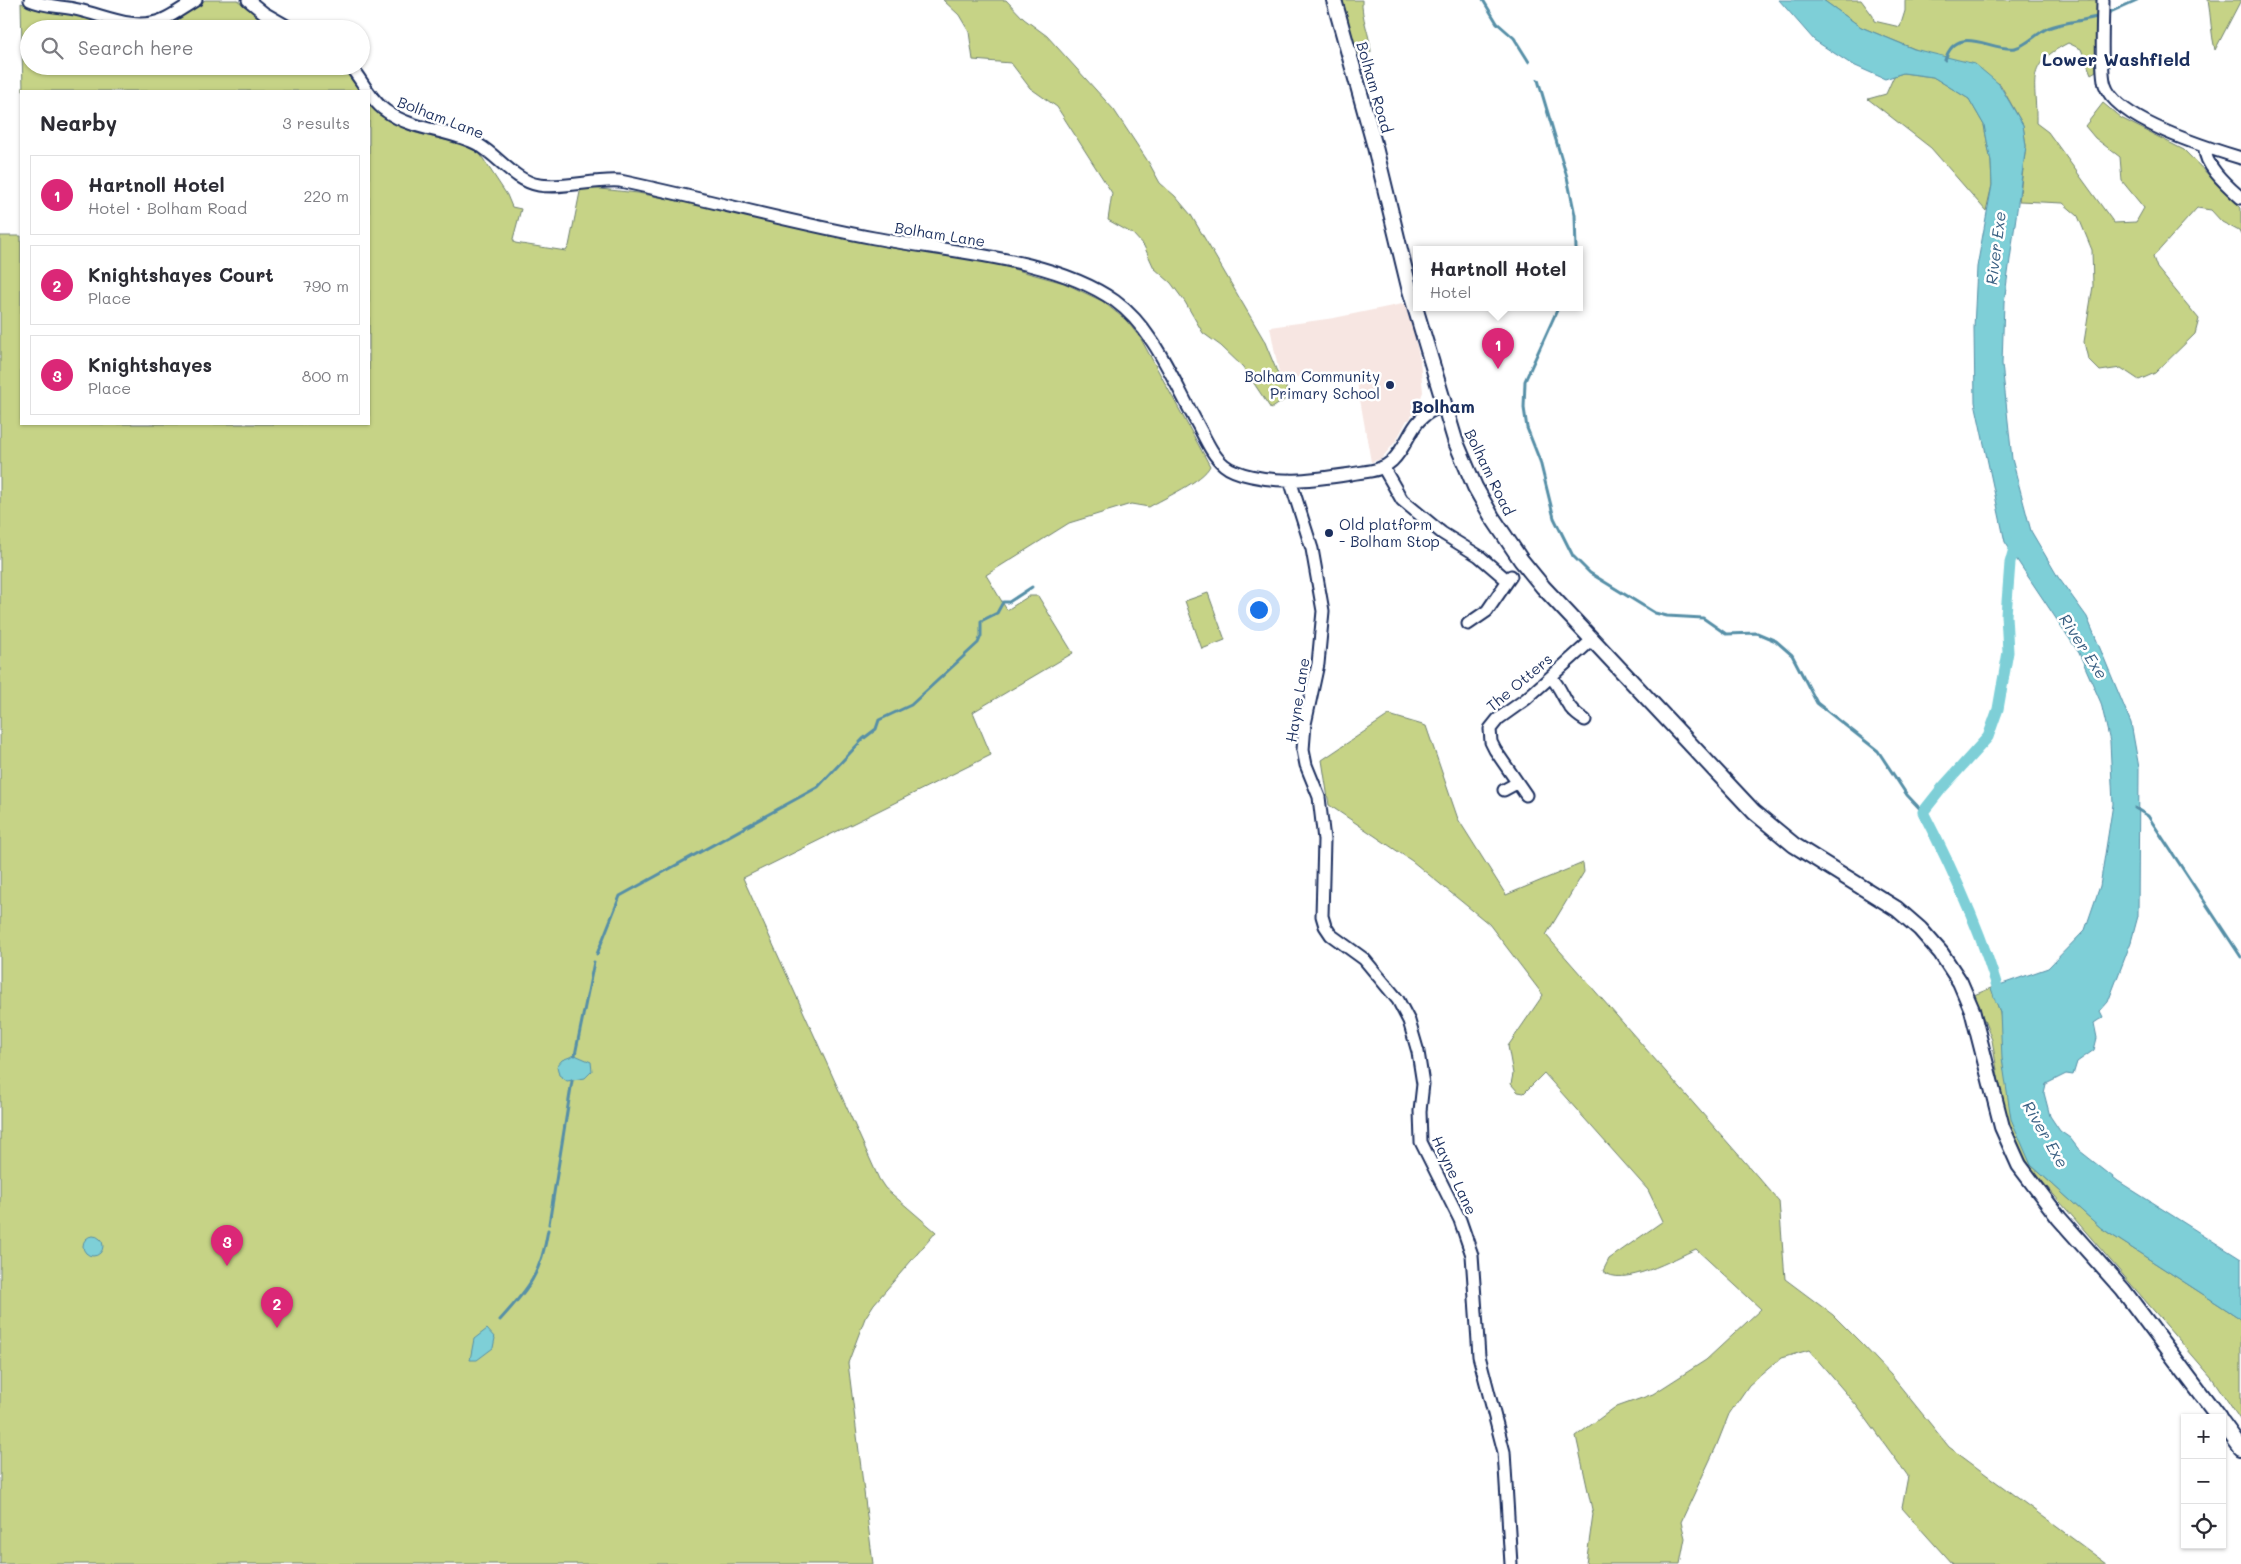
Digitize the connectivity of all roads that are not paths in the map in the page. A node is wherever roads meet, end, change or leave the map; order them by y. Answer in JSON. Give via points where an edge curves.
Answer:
{"nodes":[{"id":1,"x":30,"y":0,"type":"edge"},
{"id":2,"x":196,"y":0,"type":"edge"},
{"id":3,"x":248,"y":0,"type":"edge"},
{"id":4,"x":1334,"y":0,"type":"edge"},
{"id":5,"x":2103,"y":4,"type":"edge"},
{"id":6,"x":114,"y":20,"type":"edge"},
{"id":7,"x":161,"y":20,"type":"edge"},
{"id":8,"x":276,"y":20,"type":"edge"},
{"id":9,"x":357,"y":75,"type":"edge"},
{"id":10,"x":369,"y":90,"type":"edge"},
{"id":11,"x":370,"y":92,"type":"edge"},
{"id":12,"x":2205,"y":146,"type":"junction"},
{"id":13,"x":2241,"y":158,"type":"edge"},
{"id":14,"x":2241,"y":198,"type":"edge"},
{"id":15,"x":1413,"y":301,"type":"edge"},
{"id":16,"x":1416,"y":311,"type":"edge"},
{"id":17,"x":1443,"y":406,"type":"junction"},
{"id":18,"x":1384,"y":467,"type":"junction"},
{"id":19,"x":1290,"y":480,"type":"junction"},
{"id":20,"x":1468,"y":624,"type":"dead end"},
{"id":21,"x":1592,"y":639,"type":"junction"},
{"id":22,"x":1551,"y":677,"type":"junction"},
{"id":23,"x":1585,"y":720,"type":"dead end"},
{"id":24,"x":1517,"y":783,"type":"junction"},
{"id":25,"x":1504,"y":790,"type":"dead end"},
{"id":26,"x":1526,"y":795,"type":"dead end"},
{"id":27,"x":2216,"y":1414,"type":"edge"},
{"id":28,"x":2226,"y":1427,"type":"edge"},
{"id":29,"x":2241,"y":1448,"type":"edge"},
{"id":30,"x":1511,"y":1564,"type":"edge"}],
"edges":[{"from":1,"to":6,"type":"street"},
{"from":2,"to":7,"type":"street"},
{"from":3,"to":8,"type":"street"},
{"from":4,"to":15,"type":"main road","name":"Bolham Road"},
{"from":5,"to":12,"type":"street","via":[[2104,83],[2112,98],[2123,108],[2150,122]]},
{"from":9,"to":10,"type":"street","name":"Bolham Lane"},
{"from":11,"to":19,"type":"street","name":"Bolham Lane","via":[[385,111],[419,126],[479,145],[514,173],[538,185],[620,181],[876,239],[994,258],[1053,272],[1093,287],[1133,315],[1149,336],[1208,444],[1225,466],[1252,476]]},
{"from":12,"to":13,"type":"street"},
{"from":12,"to":14,"type":"street","via":[[2210,164]]},
{"from":16,"to":17,"type":"main road","name":"Bolham Road"},
{"from":17,"to":18,"type":"street","via":[[1419,420],[1400,451]]},
{"from":17,"to":21,"type":"main road","name":"Bolham Road","via":[[1462,458],[1492,516],[1521,560]]},
{"from":18,"to":19,"type":"street","name":"Bolham Lane","via":[[1319,480]]},
{"from":18,"to":20,"type":"street","via":[[1402,500],[1442,534],[1510,578],[1487,612]]},
{"from":19,"to":30,"type":"street","name":"Hayne Lane","via":[[1312,549],[1323,612],[1318,664],[1303,750],[1319,797],[1324,849],[1322,916],[1330,935],[1364,959],[1398,1000],[1409,1021],[1423,1084],[1421,1142],[1460,1220],[1472,1255],[1479,1356],[1504,1452]]},
{"from":21,"to":22,"type":"street","name":"The Otters"},
{"from":21,"to":27,"type":"main road","name":"Bolham Road","via":[[1754,812],[1794,845],[1897,908],[1941,953],[1960,982],[1972,1010],[2002,1127],[2019,1165],[2059,1218],[2123,1290]]},
{"from":22,"to":23,"type":"street","via":[[1568,707]]},
{"from":22,"to":24,"type":"street","name":"The Otters","via":[[1490,729],[1491,742]]},
{"from":24,"to":25,"type":"street"},
{"from":24,"to":26,"type":"street","name":"The Otters"},
{"from":28,"to":29,"type":"main road"}]}
